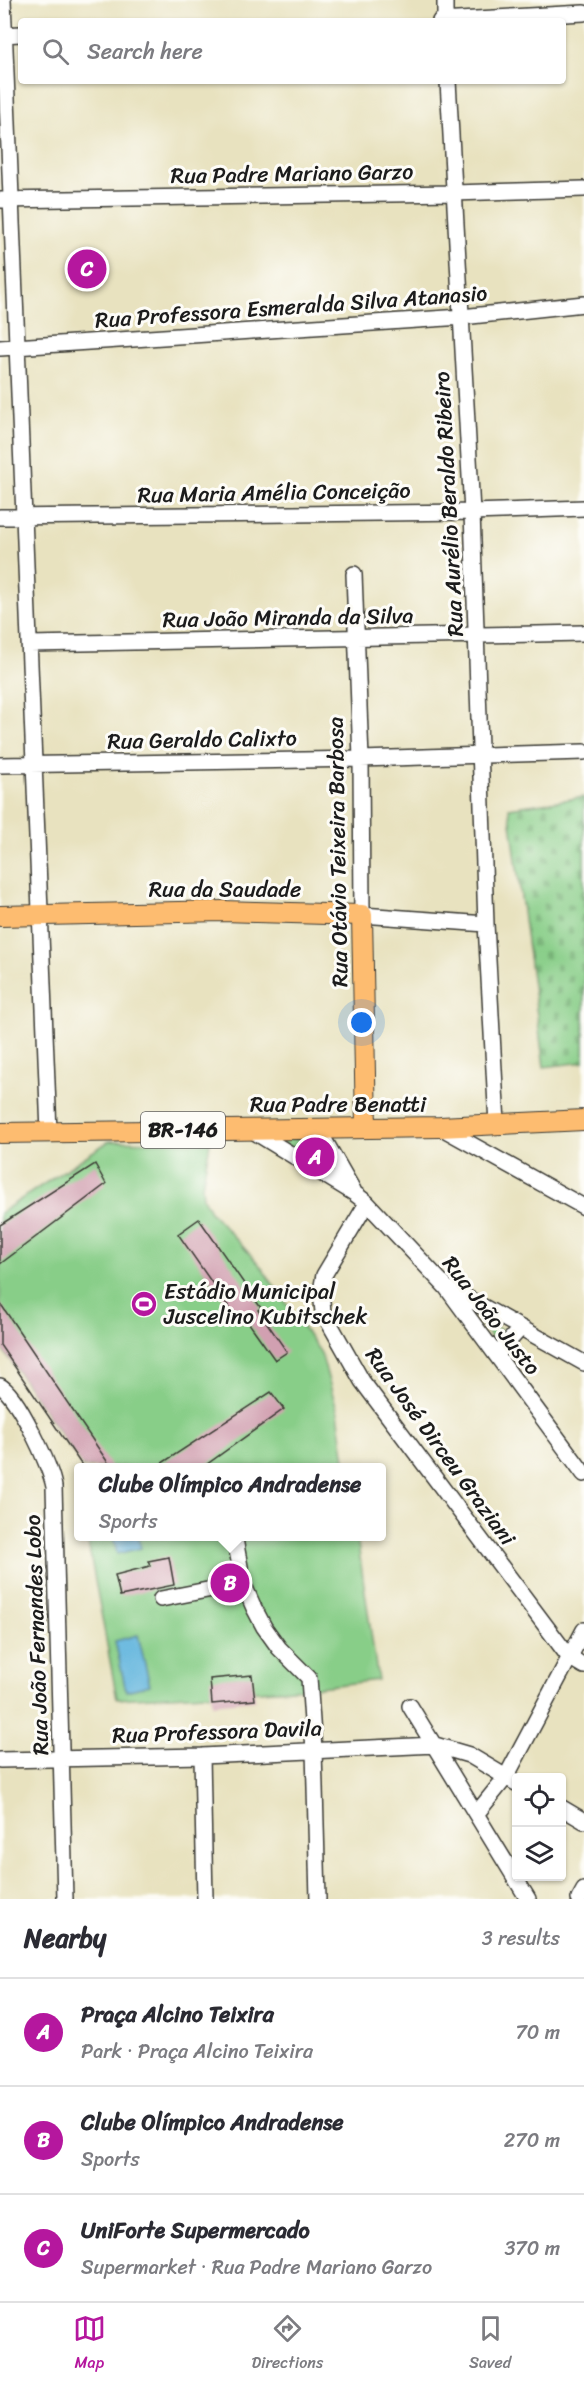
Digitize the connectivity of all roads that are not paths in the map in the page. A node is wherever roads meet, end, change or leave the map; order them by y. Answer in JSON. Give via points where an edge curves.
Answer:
{"nodes":[{"id":1,"x":3,"y":0,"type":"edge"},
{"id":2,"x":445,"y":0,"type":"edge"},
{"id":3,"x":584,"y":13,"type":"edge"},
{"id":4,"x":445,"y":18,"type":"edge"},
{"id":5,"x":497,"y":18,"type":"edge"},
{"id":6,"x":18,"y":34,"type":"edge"},
{"id":7,"x":2,"y":35,"type":"edge"},
{"id":8,"x":448,"y":84,"type":"edge"},
{"id":9,"x":584,"y":189,"type":"edge"},
{"id":10,"x":454,"y":193,"type":"junction"},
{"id":11,"x":5,"y":200,"type":"edge"},
{"id":12,"x":584,"y":304,"type":"edge"},
{"id":13,"x":462,"y":317,"type":"junction"},
{"id":14,"x":18,"y":347,"type":"junction"},
{"id":15,"x":0,"y":348,"type":"edge"},
{"id":16,"x":584,"y":508,"type":"edge"},
{"id":17,"x":472,"y":512,"type":"junction"},
{"id":18,"x":0,"y":517,"type":"edge"},
{"id":19,"x":25,"y":517,"type":"junction"},
{"id":20,"x":354,"y":574,"type":"dead end"},
{"id":21,"x":584,"y":633,"type":"edge"},
{"id":22,"x":476,"y":635,"type":"junction"},
{"id":23,"x":356,"y":638,"type":"junction"},
{"id":24,"x":30,"y":644,"type":"junction"},
{"id":25,"x":584,"y":752,"type":"edge"},
{"id":26,"x":481,"y":756,"type":"junction"},
{"id":27,"x":360,"y":759,"type":"junction"},
{"id":28,"x":34,"y":764,"type":"junction"},
{"id":29,"x":0,"y":765,"type":"edge"},
{"id":30,"x":362,"y":915,"type":"junction"},
{"id":31,"x":0,"y":916,"type":"edge"},
{"id":32,"x":39,"y":916,"type":"junction"},
{"id":33,"x":486,"y":924,"type":"junction"},
{"id":34,"x":584,"y":1120,"type":"edge"},
{"id":35,"x":497,"y":1124,"type":"junction"},
{"id":36,"x":441,"y":1127,"type":"junction"},
{"id":37,"x":248,"y":1128,"type":"junction"},
{"id":38,"x":366,"y":1128,"type":"junction"},
{"id":39,"x":318,"y":1129,"type":"junction"},
{"id":40,"x":49,"y":1132,"type":"junction"},
{"id":41,"x":0,"y":1133,"type":"edge"},
{"id":42,"x":354,"y":1193,"type":"junction"},
{"id":43,"x":367,"y":1203,"type":"junction"},
{"id":44,"x":584,"y":1207,"type":"edge"},
{"id":45,"x":446,"y":1287,"type":"junction"},
{"id":46,"x":520,"y":1329,"type":"junction"},
{"id":47,"x":496,"y":1354,"type":"junction"},
{"id":48,"x":584,"y":1363,"type":"edge"},
{"id":49,"x":0,"y":1386,"type":"edge"},
{"id":50,"x":584,"y":1474,"type":"edge"},
{"id":51,"x":235,"y":1541,"type":"edge"},
{"id":52,"x":243,"y":1583,"type":"junction"},
{"id":53,"x":161,"y":1599,"type":"dead end"},
{"id":54,"x":584,"y":1630,"type":"edge"},
{"id":55,"x":569,"y":1657,"type":"junction"},
{"id":56,"x":584,"y":1666,"type":"edge"},
{"id":57,"x":410,"y":1706,"type":"dead end"},
{"id":58,"x":435,"y":1745,"type":"junction"},
{"id":59,"x":314,"y":1750,"type":"junction"},
{"id":60,"x":202,"y":1756,"type":"junction"},
{"id":61,"x":62,"y":1758,"type":"junction"},
{"id":62,"x":0,"y":1760,"type":"edge"},
{"id":63,"x":511,"y":1780,"type":"edge"},
{"id":64,"x":566,"y":1811,"type":"edge"},
{"id":65,"x":477,"y":1813,"type":"junction"},
{"id":66,"x":584,"y":1821,"type":"edge"},
{"id":67,"x":584,"y":1890,"type":"edge"},
{"id":68,"x":65,"y":1899,"type":"edge"},
{"id":69,"x":205,"y":1899,"type":"edge"},
{"id":70,"x":318,"y":1899,"type":"edge"},
{"id":71,"x":528,"y":1899,"type":"edge"},
{"id":72,"x":579,"y":1899,"type":"edge"}],
"edges":[{"from":1,"to":7,"type":"street"},
{"from":2,"to":4,"type":"street"},
{"from":3,"to":5,"type":"street"},
{"from":6,"to":7,"type":"street"},
{"from":7,"to":11,"type":"street"},
{"from":8,"to":10,"type":"street","name":"Rua Aurélio Beraldo Ribeiro"},
{"from":9,"to":10,"type":"street","name":"Rua Padre Mariano Garzo"},
{"from":10,"to":11,"type":"street","name":"Rua Padre Mariano Garzo"},
{"from":10,"to":13,"type":"street","name":"Rua Aurélio Beraldo Ribeiro"},
{"from":11,"to":14,"type":"street"},
{"from":12,"to":13,"type":"street","name":"Rua Professora Esmeralda Silva Atanasio"},
{"from":13,"to":14,"type":"street","name":"Rua Professora Esmeralda Silva Atanasio"},
{"from":13,"to":17,"type":"street","name":"Rua Aurélio Beraldo Ribeiro"},
{"from":14,"to":15,"type":"street","name":"Rua Professora Esmeralda Silva Atanasio"},
{"from":14,"to":19,"type":"street"},
{"from":16,"to":17,"type":"street","name":"Rua Maria Amélia Conceição"},
{"from":17,"to":19,"type":"street","name":"Rua Maria Amélia Conceição"},
{"from":17,"to":22,"type":"street","name":"Rua Aurélio Beraldo Ribeiro"},
{"from":18,"to":19,"type":"street","name":"Rua Maria Amélia Conceição"},
{"from":19,"to":24,"type":"street"},
{"from":20,"to":23,"type":"street","name":"Rua Otávio Teixeira Barbosa"},
{"from":21,"to":22,"type":"street","name":"Rua João Miranda da Silva"},
{"from":22,"to":23,"type":"street","name":"Rua João Miranda da Silva"},
{"from":22,"to":26,"type":"street","name":"Rua Aurélio Beraldo Ribeiro"},
{"from":23,"to":24,"type":"street","name":"Rua João Miranda da Silva"},
{"from":23,"to":27,"type":"street","name":"Rua Otávio Teixeira Barbosa"},
{"from":24,"to":28,"type":"street"},
{"from":25,"to":26,"type":"street","name":"Rua Geraldo Calixto"},
{"from":26,"to":27,"type":"street","name":"Rua Geraldo Calixto"},
{"from":26,"to":33,"type":"street","name":"Rua Aurélio Beraldo Ribeiro"},
{"from":27,"to":28,"type":"street","name":"Rua Geraldo Calixto"},
{"from":27,"to":30,"type":"street","name":"Rua Otávio Teixeira Barbosa"},
{"from":28,"to":29,"type":"street","name":"Rua Geraldo Calixto"},
{"from":28,"to":32,"type":"street"},
{"from":30,"to":32,"type":"main road","name":"Rua da Saudade","via":[[223,911]]},
{"from":30,"to":33,"type":"street","name":"Rua da Saudade"},
{"from":30,"to":38,"type":"main road","name":"Rua Otávio Teixeira Barbosa"},
{"from":31,"to":32,"type":"main road","name":"Rua da Saudade"},
{"from":32,"to":40,"type":"street"},
{"from":33,"to":35,"type":"street","name":"Rua Aurélio Beraldo Ribeiro"},
{"from":34,"to":35,"type":"main road","number":"BR-146"},
{"from":35,"to":36,"type":"main road","name":"Rua Padre Benatti","number":"BR-146"},
{"from":36,"to":38,"type":"main road","name":"Rua Padre Benatti","number":"BR-146"},
{"from":36,"to":44,"type":"street"},
{"from":37,"to":39,"type":"main road","name":"Rua Padre Benatti","number":"BR-146"},
{"from":37,"to":40,"type":"main road","name":"Rua Padre Benatti","number":"BR-146"},
{"from":37,"to":42,"type":"street","name":"Rua João Justo"},
{"from":38,"to":39,"type":"main road","name":"Rua Padre Benatti","number":"BR-146"},
{"from":39,"to":42,"type":"street"},
{"from":40,"to":41,"type":"main road","name":"Rua Padre Benatti","number":"BR-146"},
{"from":42,"to":43,"type":"street","name":"Rua João Justo"},
{"from":43,"to":45,"type":"street","name":"Rua João Justo"},
{"from":43,"to":55,"type":"street","name":"Rua José Dirceu Graziani","via":[[324,1275],[323,1312],[362,1381]]},
{"from":45,"to":46,"type":"street"},
{"from":45,"to":47,"type":"street","name":"Rua João Justo"},
{"from":46,"to":47,"type":"street"},
{"from":46,"to":48,"type":"street"},
{"from":47,"to":50,"type":"street","name":"Rua João Justo"},
{"from":49,"to":61,"type":"street","name":"Rua João Fernandes Lobo","via":[[12,1396],[52,1476]]},
{"from":51,"to":52,"type":"street"},
{"from":52,"to":53,"type":"street"},
{"from":52,"to":59,"type":"street","via":[[264,1627],[309,1678]]},
{"from":54,"to":55,"type":"street"},
{"from":55,"to":56,"type":"street","name":"Rua José Dirceu Graziani"},
{"from":55,"to":63,"type":"street"},
{"from":57,"to":58,"type":"street"},
{"from":58,"to":59,"type":"street","name":"Rua Professora Davila"},
{"from":58,"to":63,"type":"street","name":"Rua Professora Davila","via":[[469,1755]]},
{"from":58,"to":65,"type":"street"},
{"from":59,"to":60,"type":"street","name":"Rua Professora Davila"},
{"from":59,"to":70,"type":"street"},
{"from":60,"to":61,"type":"street","name":"Rua Professora Davila"},
{"from":60,"to":69,"type":"street"},
{"from":61,"to":62,"type":"street","name":"Rua Professora Davila"},
{"from":61,"to":68,"type":"street","name":"Rua João Fernandes Lobo"},
{"from":63,"to":65,"type":"street"},
{"from":64,"to":66,"type":"street"},
{"from":65,"to":71,"type":"street"},
{"from":67,"to":72,"type":"street"}]}
